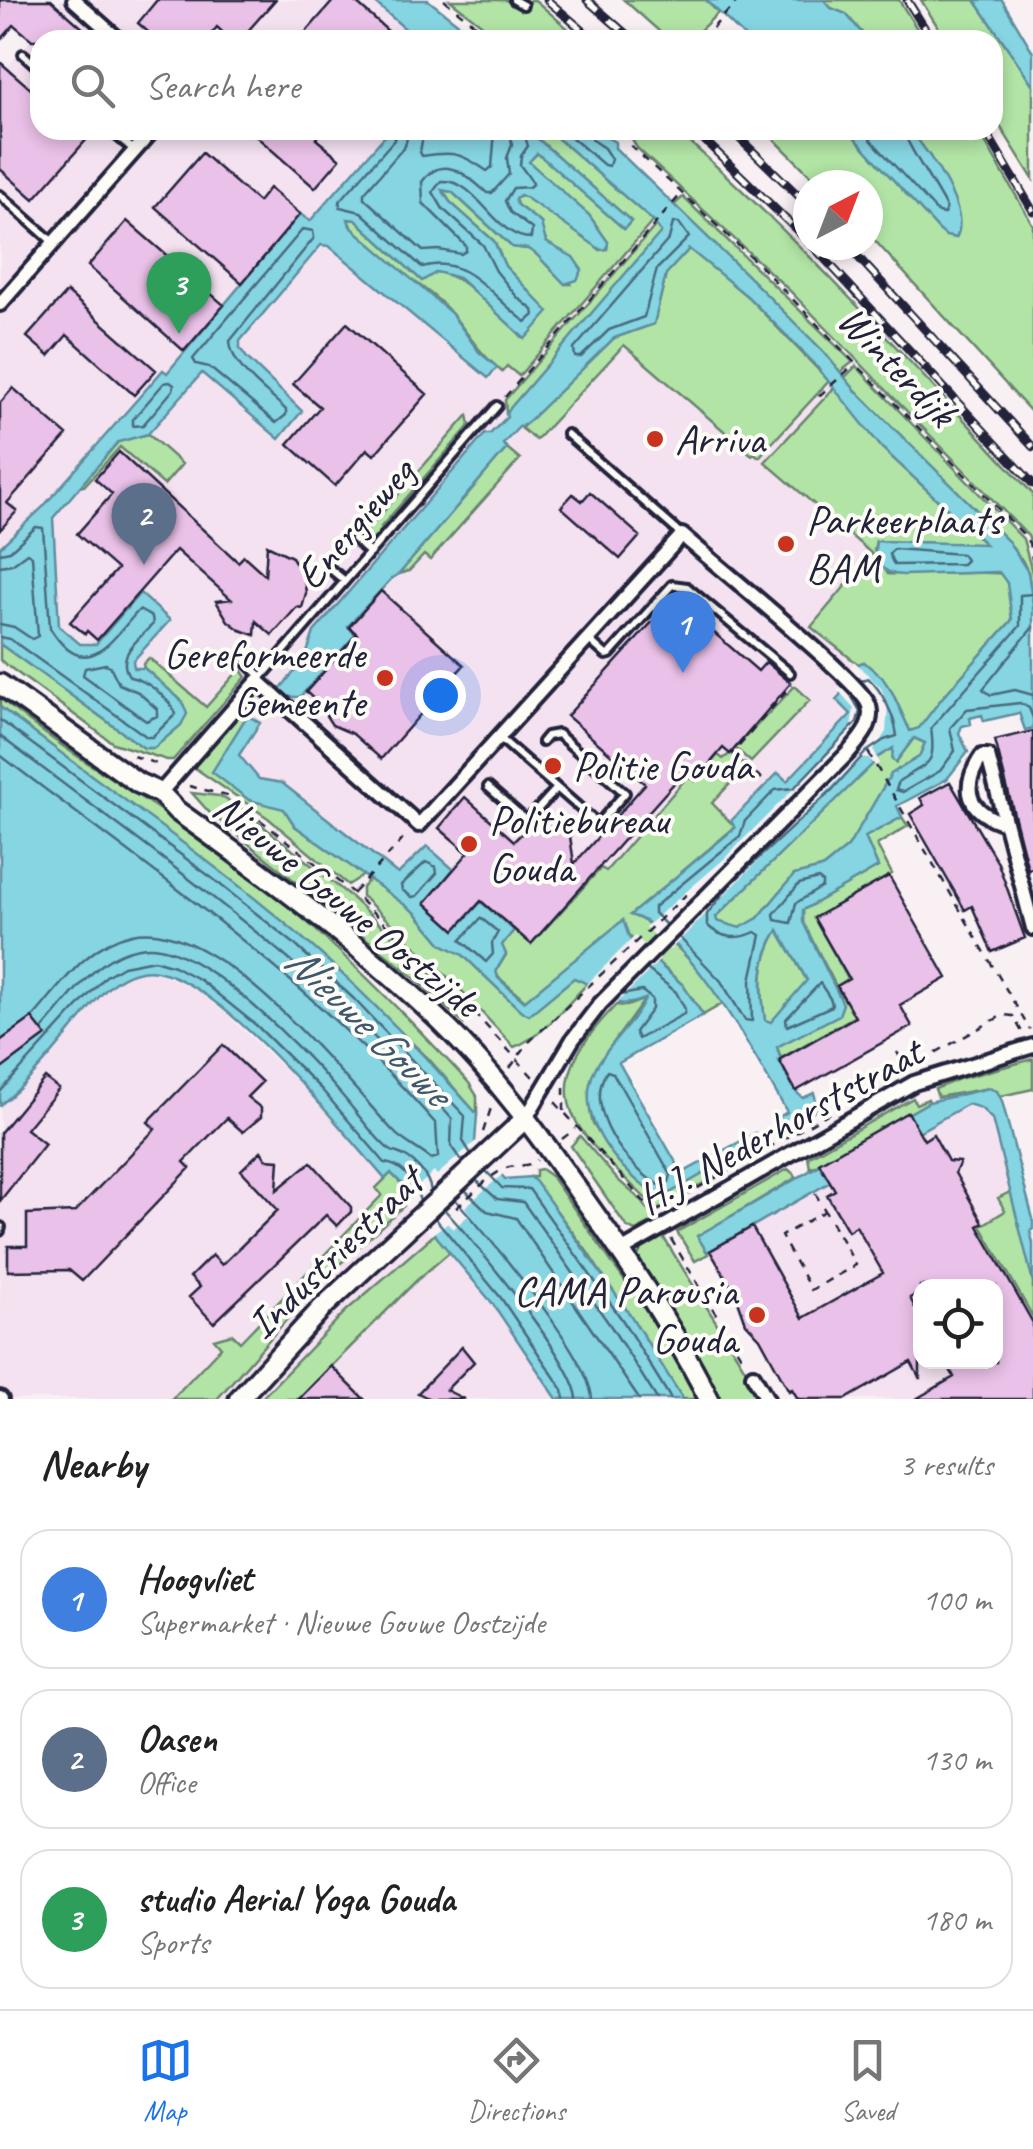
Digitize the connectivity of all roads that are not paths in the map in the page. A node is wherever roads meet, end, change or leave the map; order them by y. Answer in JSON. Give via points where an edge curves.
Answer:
{"nodes":[{"id":1,"x":74,"y":0,"type":"edge"},
{"id":2,"x":514,"y":0,"type":"edge"},
{"id":3,"x":522,"y":5,"type":"dead end"},
{"id":4,"x":108,"y":30,"type":"edge"},
{"id":5,"x":22,"y":54,"type":"dead end"},
{"id":6,"x":30,"y":61,"type":"edge"},
{"id":7,"x":122,"y":140,"type":"edge"},
{"id":8,"x":144,"y":140,"type":"edge"},
{"id":9,"x":135,"y":151,"type":"junction"},
{"id":10,"x":0,"y":194,"type":"edge"},
{"id":11,"x":54,"y":244,"type":"junction"},
{"id":12,"x":0,"y":304,"type":"edge"},
{"id":13,"x":497,"y":406,"type":"road end"},
{"id":14,"x":567,"y":434,"type":"dead end"},
{"id":15,"x":682,"y":535,"type":"junction"},
{"id":16,"x":354,"y":540,"type":"dead end"},
{"id":17,"x":370,"y":552,"type":"junction"},
{"id":18,"x":329,"y":568,"type":"dead end"},
{"id":19,"x":344,"y":582,"type":"junction"},
{"id":20,"x":588,"y":639,"type":"junction"},
{"id":21,"x":246,"y":662,"type":"dead end"},
{"id":22,"x":793,"y":677,"type":"road end"},
{"id":23,"x":260,"y":679,"type":"junction"},
{"id":24,"x":0,"y":684,"type":"edge"},
{"id":25,"x":498,"y":737,"type":"junction"},
{"id":26,"x":542,"y":742,"type":"dead end"},
{"id":27,"x":488,"y":787,"type":"dead end"},
{"id":28,"x":557,"y":788,"type":"junction"},
{"id":29,"x":148,"y":790,"type":"junction"},
{"id":30,"x":1006,"y":822,"type":"junction"},
{"id":31,"x":1033,"y":928,"type":"edge"},
{"id":32,"x":1032,"y":1042,"type":"edge"},
{"id":33,"x":526,"y":1118,"type":"junction"},
{"id":34,"x":620,"y":1252,"type":"junction"},
{"id":35,"x":753,"y":1375,"type":"road end"},
{"id":36,"x":239,"y":1399,"type":"edge"},
{"id":37,"x":709,"y":1399,"type":"edge"},
{"id":38,"x":766,"y":1399,"type":"edge"}],
"edges":[{"from":1,"to":4,"type":"street"},
{"from":2,"to":3,"type":"lane"},
{"from":5,"to":6,"type":"lane"},
{"from":7,"to":9,"type":"lane"},
{"from":8,"to":9,"type":"street"},
{"from":9,"to":11,"type":"street"},
{"from":10,"to":11,"type":"lane"},
{"from":11,"to":12,"type":"street"},
{"from":13,"to":17,"type":"lane","name":"Energieweg"},
{"from":14,"to":15,"type":"lane"},
{"from":15,"to":20,"type":"street"},
{"from":15,"to":33,"type":"street","via":[[861,691],[869,725],[600,1004]]},
{"from":16,"to":17,"type":"lane"},
{"from":17,"to":19,"type":"lane","name":"Energieweg"},
{"from":18,"to":19,"type":"lane"},
{"from":19,"to":23,"type":"lane","name":"Energieweg"},
{"from":20,"to":22,"type":"lane","via":[[610,654],[672,585],[688,587]]},
{"from":20,"to":25,"type":"street"},
{"from":21,"to":23,"type":"lane"},
{"from":23,"to":25,"type":"street","via":[[419,825]]},
{"from":23,"to":29,"type":"street","name":"Nieuwe Gouwe Oostzijde"},
{"from":24,"to":29,"type":"main road","name":"Nieuwe Gouwe Oostzijde"},
{"from":25,"to":28,"type":"lane"},
{"from":26,"to":28,"type":"lane","via":[[558,734],[625,793],[598,824]]},
{"from":27,"to":28,"type":"lane","via":[[527,821]]},
{"from":29,"to":33,"type":"main road","name":"Nieuwe Gouwe Oostzijde","via":[[304,905],[439,1020]]},
{"from":30,"to":30,"type":"street","via":[[990,818],[969,795],[967,782],[982,756],[988,756]]},
{"from":30,"to":31,"type":"street"},
{"from":32,"to":34,"type":"street","name":"H.J. Nederhorststraat","via":[[914,1083]]},
{"from":33,"to":34,"type":"main road","name":"Nieuwe Gouwe Oostzijde"},
{"from":33,"to":36,"type":"main road","name":"Industriestraat","via":[[495,1163],[418,1219],[289,1340]]},
{"from":34,"to":37,"type":"main road","name":"Nieuwe Gouwe Oostzijde"},
{"from":35,"to":38,"type":"street"}]}
